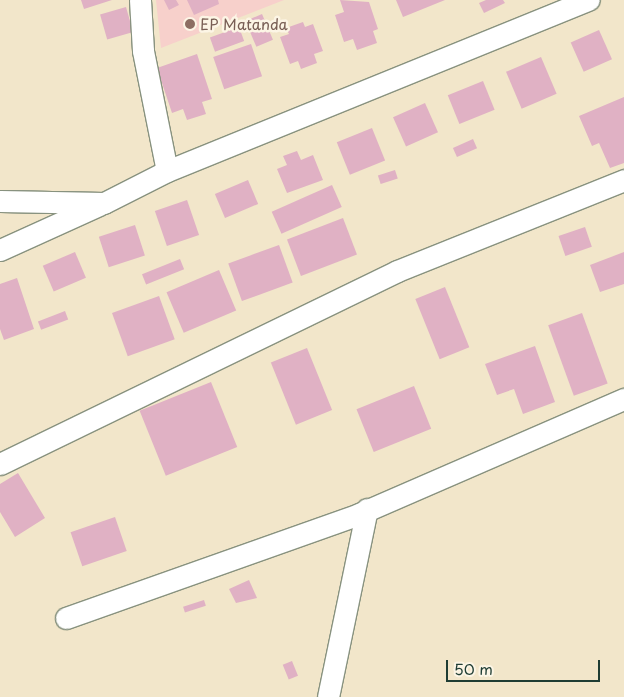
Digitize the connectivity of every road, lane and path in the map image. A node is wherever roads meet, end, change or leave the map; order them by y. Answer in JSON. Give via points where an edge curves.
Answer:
{"nodes":[{"id":1,"x":140,"y":0,"type":"edge"},
{"id":2,"x":589,"y":0,"type":"edge"},
{"id":3,"x":167,"y":171,"type":"junction"},
{"id":4,"x":624,"y":180,"type":"edge"},
{"id":5,"x":0,"y":201,"type":"edge"},
{"id":6,"x":104,"y":203,"type":"junction"},
{"id":7,"x":0,"y":250,"type":"edge"},
{"id":8,"x":624,"y":400,"type":"edge"},
{"id":9,"x":0,"y":464,"type":"edge"},
{"id":10,"x":367,"y":509,"type":"junction"},
{"id":11,"x":66,"y":618,"type":"dead end"},
{"id":12,"x":328,"y":697,"type":"edge"}],
"edges":[{"from":1,"to":3,"type":"street","via":[[143,51]]},
{"from":2,"to":3,"type":"street"},
{"from":3,"to":6,"type":"street"},
{"from":4,"to":9,"type":"street","via":[[398,271]]},
{"from":5,"to":6,"type":"street"},
{"from":6,"to":7,"type":"street"},
{"from":8,"to":10,"type":"street"},
{"from":10,"to":11,"type":"street"},
{"from":10,"to":12,"type":"street"}]}
